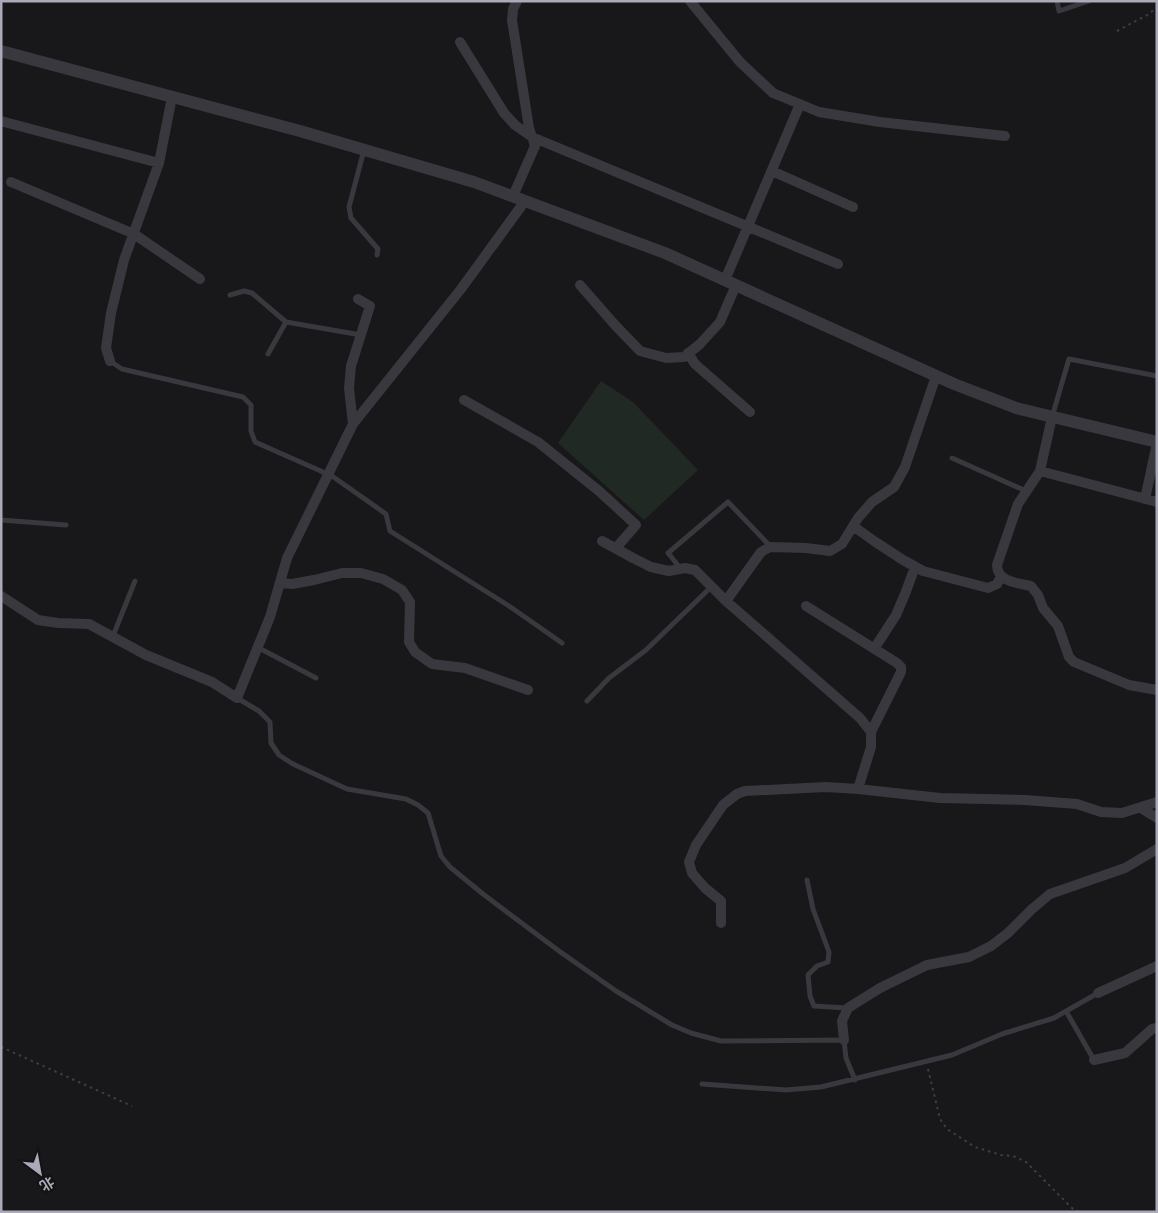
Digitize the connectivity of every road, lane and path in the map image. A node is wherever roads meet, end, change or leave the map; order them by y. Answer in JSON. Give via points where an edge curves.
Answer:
{"nodes":[{"id":1,"x":517,"y":1,"type":"edge"},
{"id":2,"x":690,"y":1,"type":"edge"},
{"id":3,"x":1056,"y":1,"type":"edge"},
{"id":4,"x":1089,"y":1,"type":"edge"},
{"id":5,"x":1157,"y":7,"type":"edge"},
{"id":6,"x":1117,"y":31,"type":"dead end"},
{"id":7,"x":460,"y":42,"type":"dead end"},
{"id":8,"x":1,"y":51,"type":"edge"},
{"id":9,"x":172,"y":97,"type":"junction"},
{"id":10,"x":800,"y":104,"type":"junction"},
{"id":11,"x":1,"y":121,"type":"edge"},
{"id":12,"x":1005,"y":136,"type":"dead end"},
{"id":13,"x":532,"y":137,"type":"junction"},
{"id":14,"x":364,"y":150,"type":"junction"},
{"id":15,"x":159,"y":163,"type":"junction"},
{"id":16,"x":772,"y":171,"type":"junction"},
{"id":17,"x":11,"y":182,"type":"dead end"},
{"id":18,"x":513,"y":196,"type":"junction"},
{"id":19,"x":525,"y":201,"type":"junction"},
{"id":20,"x":853,"y":207,"type":"dead end"},
{"id":21,"x":747,"y":226,"type":"junction"},
{"id":22,"x":134,"y":234,"type":"junction"},
{"id":23,"x":378,"y":255,"type":"dead end"},
{"id":24,"x":838,"y":264,"type":"dead end"},
{"id":25,"x":200,"y":279,"type":"dead end"},
{"id":26,"x":731,"y":283,"type":"junction"},
{"id":27,"x":580,"y":285,"type":"dead end"},
{"id":28,"x":230,"y":295,"type":"dead end"},
{"id":29,"x":358,"y":299,"type":"dead end"},
{"id":30,"x":286,"y":322,"type":"junction"},
{"id":31,"x":361,"y":335,"type":"junction"},
{"id":32,"x":268,"y":354,"type":"dead end"},
{"id":33,"x":688,"y":354,"type":"junction"},
{"id":34,"x":110,"y":361,"type":"joint"},
{"id":35,"x":936,"y":376,"type":"junction"},
{"id":36,"x":1157,"y":376,"type":"edge"},
{"id":37,"x":464,"y":400,"type":"dead end"},
{"id":38,"x":750,"y":412,"type":"dead end"},
{"id":39,"x":1052,"y":417,"type":"junction"},
{"id":40,"x":353,"y":424,"type":"junction"},
{"id":41,"x":1157,"y":443,"type":"edge"},
{"id":42,"x":952,"y":458,"type":"dead end"},
{"id":43,"x":1040,"y":471,"type":"junction"},
{"id":44,"x":328,"y":474,"type":"junction"},
{"id":45,"x":1027,"y":492,"type":"junction"},
{"id":46,"x":1145,"y":499,"type":"junction"},
{"id":47,"x":1157,"y":502,"type":"edge"},
{"id":48,"x":1,"y":520,"type":"edge"},
{"id":49,"x":66,"y":525,"type":"dead end"},
{"id":50,"x":854,"y":526,"type":"junction"},
{"id":51,"x":602,"y":541,"type":"dead end"},
{"id":52,"x":770,"y":547,"type":"junction"},
{"id":53,"x":616,"y":548,"type":"junction"},
{"id":54,"x":915,"y":567,"type":"junction"},
{"id":55,"x":681,"y":569,"type":"junction"},
{"id":56,"x":1001,"y":577,"type":"junction"},
{"id":57,"x":135,"y":581,"type":"dead end"},
{"id":58,"x":280,"y":583,"type":"junction"},
{"id":59,"x":712,"y":586,"type":"junction"},
{"id":60,"x":1,"y":596,"type":"edge"},
{"id":61,"x":726,"y":602,"type":"junction"},
{"id":62,"x":806,"y":606,"type":"dead end"},
{"id":63,"x":113,"y":636,"type":"junction"},
{"id":64,"x":562,"y":642,"type":"dead end"},
{"id":65,"x":258,"y":647,"type":"junction"},
{"id":66,"x":874,"y":649,"type":"junction"},
{"id":67,"x":316,"y":678,"type":"dead end"},
{"id":68,"x":528,"y":690,"type":"dead end"},
{"id":69,"x":1157,"y":690,"type":"edge"},
{"id":70,"x":237,"y":698,"type":"junction"},
{"id":71,"x":587,"y":701,"type":"dead end"},
{"id":72,"x":871,"y":732,"type":"junction"},
{"id":73,"x":858,"y":789,"type":"junction"},
{"id":74,"x":1157,"y":802,"type":"edge"},
{"id":75,"x":1141,"y":808,"type":"junction"},
{"id":76,"x":1157,"y":818,"type":"edge"},
{"id":77,"x":1157,"y":848,"type":"edge"},
{"id":78,"x":807,"y":880,"type":"dead end"},
{"id":79,"x":721,"y":923,"type":"dead end"},
{"id":80,"x":1157,"y":966,"type":"edge"},
{"id":81,"x":1098,"y":992,"type":"joint"},
{"id":82,"x":848,"y":1008,"type":"junction"},
{"id":83,"x":1066,"y":1011,"type":"junction"},
{"id":84,"x":1157,"y":1028,"type":"edge"},
{"id":85,"x":844,"y":1040,"type":"junction"},
{"id":86,"x":1,"y":1047,"type":"edge"},
{"id":87,"x":1094,"y":1060,"type":"joint"},
{"id":88,"x":927,"y":1061,"type":"junction"},
{"id":89,"x":855,"y":1080,"type":"junction"},
{"id":90,"x":702,"y":1084,"type":"dead end"},
{"id":91,"x":132,"y":1106,"type":"dead end"},
{"id":92,"x":1079,"y":1212,"type":"edge"}],
"edges":[{"from":1,"to":13,"type":"street","via":[[512,20]]},
{"from":2,"to":10,"type":"street","via":[[740,62],[774,93]]},
{"from":3,"to":4,"type":"lane","via":[[1059,11]]},
{"from":5,"to":6,"type":"path"},
{"from":7,"to":13,"type":"street","via":[[504,113]]},
{"from":8,"to":9,"type":"street"},
{"from":9,"to":14,"type":"street"},
{"from":9,"to":15,"type":"street"},
{"from":10,"to":12,"type":"street","via":[[819,112],[880,122]]},
{"from":10,"to":16,"type":"street"},
{"from":11,"to":15,"type":"street"},
{"from":13,"to":18,"type":"street","via":[[535,146]]},
{"from":13,"to":21,"type":"street"},
{"from":14,"to":18,"type":"street"},
{"from":14,"to":23,"type":"lane","via":[[348,207],[350,218],[378,249]]},
{"from":15,"to":22,"type":"street"},
{"from":16,"to":20,"type":"street"},
{"from":16,"to":21,"type":"street"},
{"from":17,"to":22,"type":"street"},
{"from":18,"to":19,"type":"street"},
{"from":19,"to":26,"type":"street","via":[[665,253]]},
{"from":19,"to":40,"type":"street","via":[[461,289]]},
{"from":21,"to":24,"type":"street"},
{"from":21,"to":26,"type":"street"},
{"from":22,"to":25,"type":"street"},
{"from":22,"to":34,"type":"street","via":[[111,313],[106,348]]},
{"from":26,"to":33,"type":"street","via":[[720,322]]},
{"from":26,"to":35,"type":"street"},
{"from":27,"to":33,"type":"street","via":[[640,351],[666,358]]},
{"from":28,"to":30,"type":"lane","via":[[244,291],[252,294]]},
{"from":29,"to":31,"type":"street","via":[[370,306]]},
{"from":30,"to":31,"type":"lane"},
{"from":30,"to":32,"type":"lane"},
{"from":31,"to":40,"type":"street","via":[[351,366],[349,388]]},
{"from":33,"to":38,"type":"street","via":[[695,364]]},
{"from":34,"to":44,"type":"lane","via":[[122,369],[243,397],[251,405],[251,431],[255,442]]},
{"from":35,"to":39,"type":"street","via":[[1016,408]]},
{"from":35,"to":50,"type":"street","via":[[905,467],[894,486],[872,502]]},
{"from":36,"to":39,"type":"lane","via":[[1069,359]]},
{"from":37,"to":53,"type":"street","via":[[538,442],[599,490],[636,525]]},
{"from":39,"to":41,"type":"street"},
{"from":39,"to":43,"type":"street"},
{"from":40,"to":44,"type":"street"},
{"from":41,"to":46,"type":"street"},
{"from":42,"to":45,"type":"lane"},
{"from":43,"to":45,"type":"street"},
{"from":43,"to":46,"type":"street"},
{"from":44,"to":58,"type":"street","via":[[287,558]]},
{"from":44,"to":64,"type":"lane","via":[[386,514],[390,531]]},
{"from":45,"to":56,"type":"street","via":[[1018,504],[998,565]]},
{"from":46,"to":47,"type":"street"},
{"from":48,"to":49,"type":"lane"},
{"from":50,"to":52,"type":"street","via":[[842,544],[830,551]]},
{"from":50,"to":54,"type":"street"},
{"from":51,"to":53,"type":"street"},
{"from":52,"to":55,"type":"lane","via":[[728,502],[668,553]]},
{"from":52,"to":61,"type":"street","via":[[761,552]]},
{"from":53,"to":55,"type":"street","via":[[651,568]]},
{"from":54,"to":56,"type":"street","via":[[988,588],[997,584]]},
{"from":54,"to":66,"type":"street","via":[[896,615]]},
{"from":55,"to":59,"type":"street","via":[[696,570]]},
{"from":56,"to":69,"type":"street","via":[[1031,586],[1058,626],[1069,657],[1074,662],[1129,685]]},
{"from":57,"to":63,"type":"lane"},
{"from":58,"to":65,"type":"street"},
{"from":58,"to":68,"type":"street","via":[[292,584],[342,573],[361,573],[384,579],[402,590],[410,602],[409,642],[415,652],[432,664],[464,668]]},
{"from":59,"to":61,"type":"street"},
{"from":59,"to":71,"type":"lane"},
{"from":60,"to":63,"type":"street","via":[[38,620],[89,624]]},
{"from":61,"to":72,"type":"street","via":[[860,718]]},
{"from":62,"to":66,"type":"street"},
{"from":63,"to":70,"type":"street","via":[[212,682]]},
{"from":65,"to":67,"type":"lane"},
{"from":65,"to":70,"type":"street"},
{"from":66,"to":72,"type":"street","via":[[897,663],[901,672]]},
{"from":70,"to":85,"type":"lane","via":[[260,711],[270,722],[271,743],[279,755],[293,764],[347,789],[418,805],[428,813],[441,856],[450,867],[616,992],[672,1025],[721,1041]]},
{"from":72,"to":73,"type":"street","via":[[871,747]]},
{"from":73,"to":75,"type":"street","via":[[940,798],[1076,804],[1101,812],[1122,813]]},
{"from":73,"to":79,"type":"street","via":[[826,787],[745,791],[723,805],[696,845],[689,862],[692,873],[721,901]]},
{"from":74,"to":75,"type":"street"},
{"from":75,"to":76,"type":"street"},
{"from":77,"to":82,"type":"street","via":[[1125,868],[1050,894],[991,946],[969,957],[927,965]]},
{"from":78,"to":82,"type":"lane","via":[[813,909],[829,952],[828,962],[808,975],[810,996],[814,1006]]},
{"from":80,"to":81,"type":"street"},
{"from":81,"to":83,"type":"lane"},
{"from":82,"to":85,"type":"street","via":[[842,1021]]},
{"from":83,"to":87,"type":"lane"},
{"from":83,"to":88,"type":"lane","via":[[952,1055]]},
{"from":84,"to":87,"type":"street","via":[[1125,1053]]},
{"from":85,"to":89,"type":"lane","via":[[846,1058]]},
{"from":86,"to":91,"type":"path"},
{"from":88,"to":89,"type":"lane"},
{"from":88,"to":92,"type":"path","via":[[940,1119],[947,1129],[975,1146],[1026,1162]]},
{"from":89,"to":90,"type":"lane","via":[[821,1088],[786,1090]]}]}
